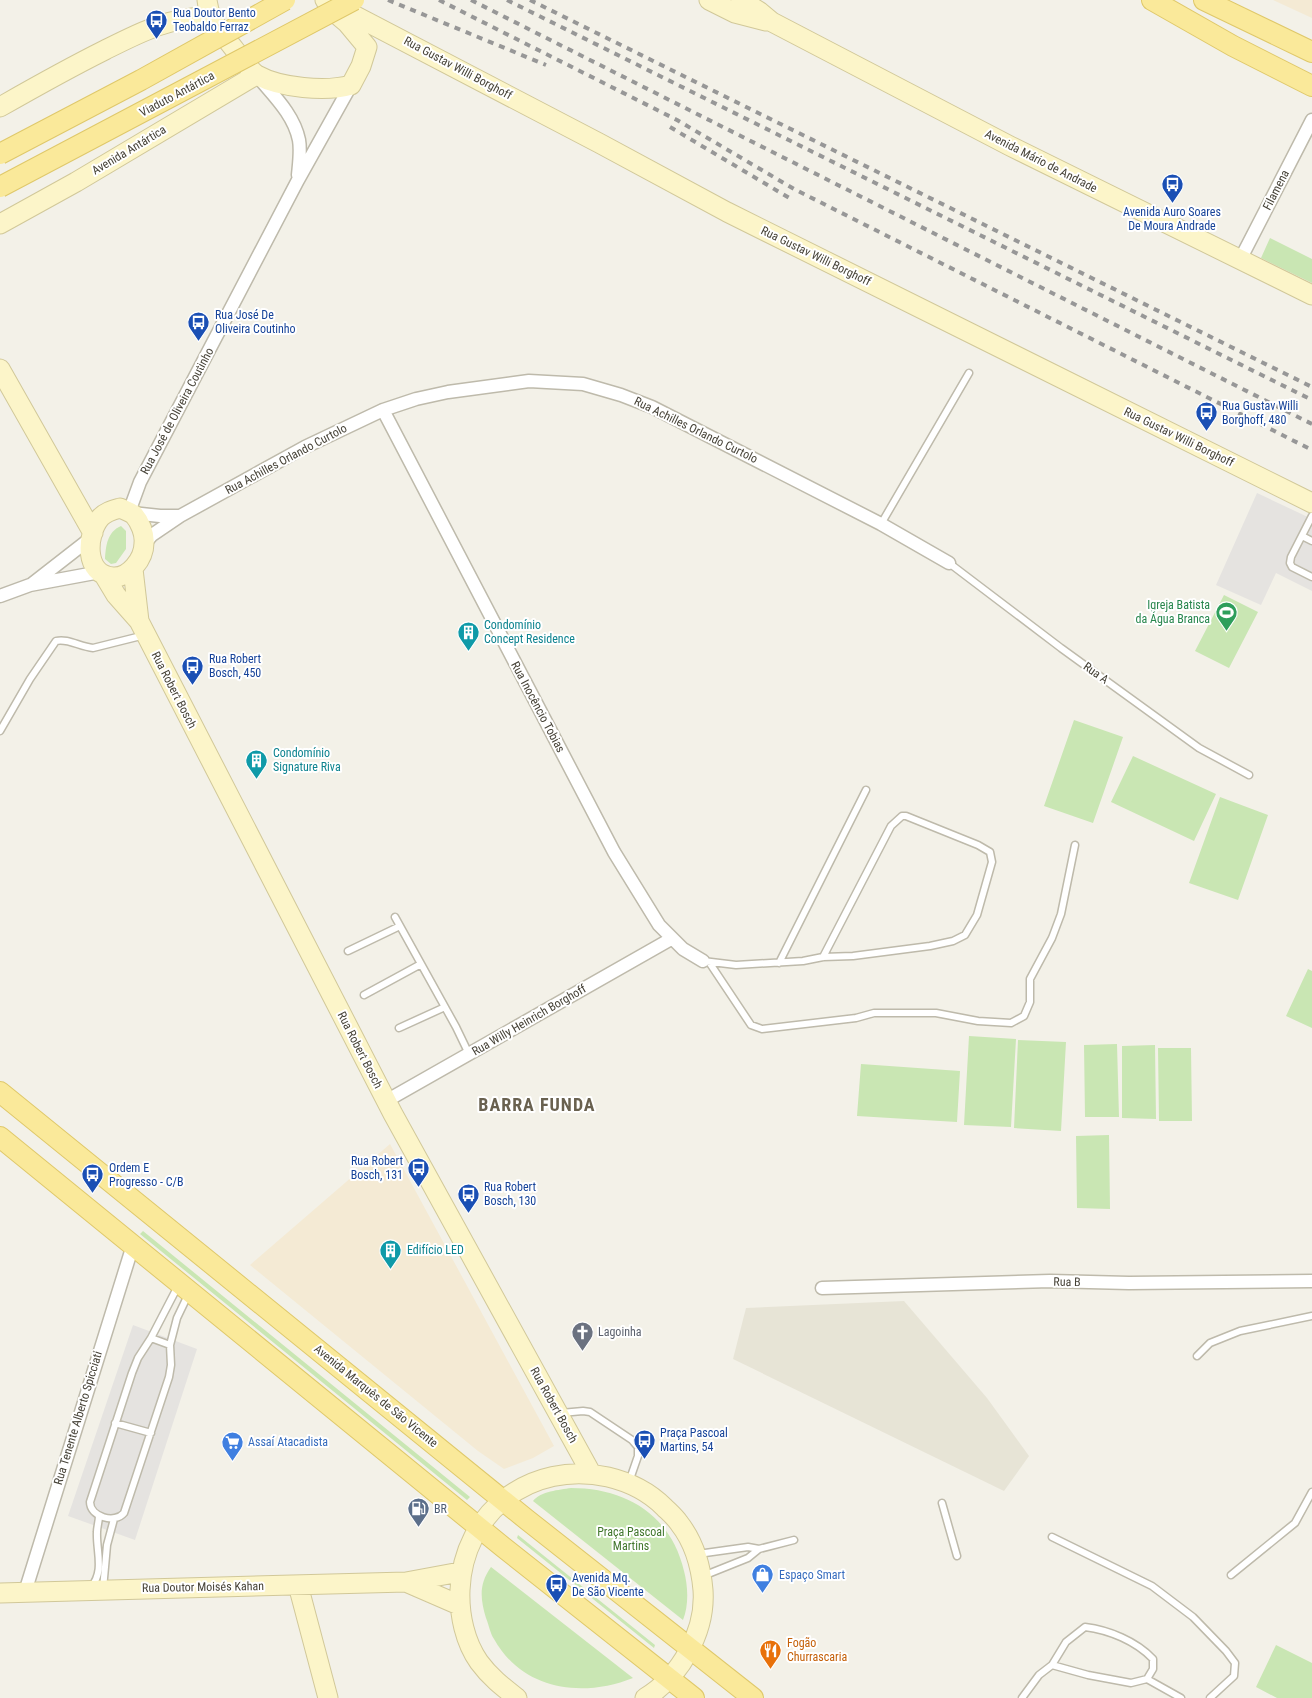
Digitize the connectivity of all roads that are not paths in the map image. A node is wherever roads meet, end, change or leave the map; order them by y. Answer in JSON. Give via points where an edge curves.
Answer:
{"nodes":[{"id":1,"x":285,"y":0,"type":"edge"},
{"id":2,"x":324,"y":0,"type":"edge"},
{"id":3,"x":354,"y":0,"type":"edge"},
{"id":4,"x":709,"y":0,"type":"edge"},
{"id":5,"x":741,"y":0,"type":"edge"},
{"id":6,"x":1152,"y":0,"type":"edge"},
{"id":7,"x":1204,"y":0,"type":"edge"},
{"id":8,"x":208,"y":8,"type":"edge"},
{"id":9,"x":772,"y":22,"type":"junction"},
{"id":10,"x":415,"y":46,"type":"junction"},
{"id":11,"x":367,"y":47,"type":"junction"},
{"id":12,"x":1312,"y":52,"type":"edge"},
{"id":13,"x":256,"y":74,"type":"junction"},
{"id":14,"x":351,"y":85,"type":"junction"},
{"id":15,"x":1312,"y":86,"type":"edge"},
{"id":16,"x":0,"y":107,"type":"edge"},
{"id":17,"x":1312,"y":120,"type":"edge"},
{"id":18,"x":0,"y":154,"type":"edge"},
{"id":19,"x":298,"y":180,"type":"junction"},
{"id":20,"x":0,"y":187,"type":"edge"},
{"id":21,"x":0,"y":224,"type":"edge"},
{"id":22,"x":1240,"y":260,"type":"junction"},
{"id":23,"x":1312,"y":295,"type":"edge"},
{"id":24,"x":0,"y":369,"type":"edge"},
{"id":25,"x":969,"y":373,"type":"dead end"},
{"id":26,"x":382,"y":410,"type":"junction"},
{"id":27,"x":1312,"y":503,"type":"edge"},
{"id":28,"x":127,"y":511,"type":"junction"},
{"id":29,"x":180,"y":516,"type":"junction"},
{"id":30,"x":1312,"y":516,"type":"edge"},
{"id":31,"x":881,"y":524,"type":"junction"},
{"id":32,"x":94,"y":530,"type":"junction"},
{"id":33,"x":1302,"y":536,"type":"junction"},
{"id":34,"x":1312,"y":541,"type":"edge"},
{"id":35,"x":144,"y":544,"type":"junction"},
{"id":36,"x":949,"y":563,"type":"joint"},
{"id":37,"x":133,"y":569,"type":"junction"},
{"id":38,"x":102,"y":574,"type":"junction"},
{"id":39,"x":1312,"y":577,"type":"edge"},
{"id":40,"x":30,"y":586,"type":"junction"},
{"id":41,"x":0,"y":596,"type":"edge"},
{"id":42,"x":142,"y":628,"type":"junction"},
{"id":43,"x":0,"y":731,"type":"edge"},
{"id":44,"x":1249,"y":775,"type":"dead end"},
{"id":45,"x":866,"y":790,"type":"dead end"},
{"id":46,"x":1075,"y":845,"type":"dead end"},
{"id":47,"x":395,"y":917,"type":"dead end"},
{"id":48,"x":400,"y":926,"type":"junction"},
{"id":49,"x":671,"y":939,"type":"junction"},
{"id":50,"x":348,"y":951,"type":"dead end"},
{"id":51,"x":823,"y":957,"type":"junction"},
{"id":52,"x":706,"y":962,"type":"junction"},
{"id":53,"x":779,"y":963,"type":"junction"},
{"id":54,"x":421,"y":964,"type":"junction"},
{"id":55,"x":364,"y":995,"type":"dead end"},
{"id":56,"x":445,"y":1007,"type":"junction"},
{"id":57,"x":399,"y":1028,"type":"dead end"},
{"id":58,"x":469,"y":1054,"type":"junction"},
{"id":59,"x":0,"y":1092,"type":"edge"},
{"id":60,"x":386,"y":1101,"type":"junction"},
{"id":61,"x":0,"y":1138,"type":"edge"},
{"id":62,"x":133,"y":1245,"type":"junction"},
{"id":63,"x":1312,"y":1281,"type":"edge"},
{"id":64,"x":184,"y":1288,"type":"junction"},
{"id":65,"x":822,"y":1288,"type":"dead end"},
{"id":66,"x":1312,"y":1316,"type":"edge"},
{"id":67,"x":151,"y":1338,"type":"junction"},
{"id":68,"x":170,"y":1345,"type":"junction"},
{"id":69,"x":1197,"y":1356,"type":"dead end"},
{"id":70,"x":558,"y":1413,"type":"junction"},
{"id":71,"x":115,"y":1423,"type":"junction"},
{"id":72,"x":151,"y":1433,"type":"junction"},
{"id":73,"x":591,"y":1473,"type":"junction"},
{"id":74,"x":629,"y":1483,"type":"junction"},
{"id":75,"x":1312,"y":1492,"type":"edge"},
{"id":76,"x":504,"y":1500,"type":"junction"},
{"id":77,"x":942,"y":1503,"type":"dead end"},
{"id":78,"x":100,"y":1516,"type":"junction"},
{"id":79,"x":114,"y":1519,"type":"junction"},
{"id":80,"x":479,"y":1527,"type":"junction"},
{"id":81,"x":1052,"y":1537,"type":"dead end"},
{"id":82,"x":794,"y":1540,"type":"dead end"},
{"id":83,"x":759,"y":1549,"type":"junction"},
{"id":84,"x":696,"y":1554,"type":"junction"},
{"id":85,"x":957,"y":1556,"type":"dead end"},
{"id":86,"x":460,"y":1572,"type":"junction"},
{"id":87,"x":1231,"y":1575,"type":"dead end"},
{"id":88,"x":702,"y":1576,"type":"junction"},
{"id":89,"x":406,"y":1582,"type":"junction"},
{"id":90,"x":298,"y":1585,"type":"junction"},
{"id":91,"x":96,"y":1590,"type":"junction"},
{"id":92,"x":24,"y":1592,"type":"junction"},
{"id":93,"x":0,"y":1593,"type":"edge"},
{"id":94,"x":459,"y":1605,"type":"junction"},
{"id":95,"x":690,"y":1648,"type":"junction"},
{"id":96,"x":1052,"y":1664,"type":"junction"},
{"id":97,"x":670,"y":1678,"type":"junction"},
{"id":98,"x":1147,"y":1679,"type":"junction"},
{"id":99,"x":328,"y":1698,"type":"edge"},
{"id":100,"x":517,"y":1698,"type":"edge"},
{"id":101,"x":645,"y":1698,"type":"edge"},
{"id":102,"x":694,"y":1698,"type":"edge"},
{"id":103,"x":753,"y":1698,"type":"edge"},
{"id":104,"x":1022,"y":1698,"type":"edge"},
{"id":105,"x":1181,"y":1698,"type":"edge"},
{"id":106,"x":1210,"y":1698,"type":"edge"}],
"edges":[{"from":1,"to":18,"type":"main road","bridge":true},
{"from":2,"to":10,"type":"street","name":"Rua Gustav Willi Borghoff"},
{"from":2,"to":11,"type":"street"},
{"from":3,"to":20,"type":"main road","name":"Viaduto Antártica","bridge":true},
{"from":4,"to":9,"type":"street","name":"Avenida Mário de Andrade","via":[[735,13]]},
{"from":5,"to":9,"type":"street","name":"Avenida Mário de Andrade"},
{"from":6,"to":15,"type":"main road"},
{"from":7,"to":12,"type":"main road"},
{"from":8,"to":13,"type":"street"},
{"from":8,"to":16,"type":"street","via":[[192,17],[150,28]]},
{"from":9,"to":22,"type":"street","name":"Avenida Mário de Andrade","via":[[1010,146]]},
{"from":10,"to":11,"type":"street"},
{"from":10,"to":27,"type":"street","name":"Rua Gustav Willi Borghoff","via":[[726,212]]},
{"from":11,"to":14,"type":"street"},
{"from":13,"to":14,"type":"street","via":[[298,87]]},
{"from":13,"to":19,"type":"street","name":"Rua José de Oliveira Coutinho","via":[[295,126],[299,141]]},
{"from":13,"to":21,"type":"street","name":"Avenida Antártica"},
{"from":14,"to":19,"type":"street","name":"Rua José de Oliveira Coutinho"},
{"from":17,"to":22,"type":"street","name":"Filamena"},
{"from":19,"to":28,"type":"street","name":"Rua José de Oliveira Coutinho"},
{"from":22,"to":23,"type":"street","name":"Avenida Mário de Andrade"},
{"from":24,"to":32,"type":"street"},
{"from":25,"to":31,"type":"lane"},
{"from":26,"to":29,"type":"street","name":"Rua Achilles Orlando Curtolo","via":[[305,447]]},
{"from":26,"to":31,"type":"street","name":"Rua Achilles Orlando Curtolo","via":[[416,399],[501,384],[529,381],[583,384],[652,407]]},
{"from":26,"to":49,"type":"street","name":"Rua Inocêncio Tobias","via":[[614,852]]},
{"from":28,"to":29,"type":"street"},
{"from":28,"to":32,"type":"street","via":[[105,514]]},
{"from":28,"to":35,"type":"street","via":[[142,531]]},
{"from":29,"to":35,"type":"street","name":"Rua Achilles Orlando Curtolo"},
{"from":30,"to":33,"type":"lane"},
{"from":31,"to":36,"type":"street","name":"Rua Achilles Orlando Curtolo"},
{"from":32,"to":38,"type":"street","via":[[91,559]]},
{"from":32,"to":40,"type":"street"},
{"from":33,"to":34,"type":"lane"},
{"from":33,"to":39,"type":"lane","via":[[1290,563]]},
{"from":35,"to":37,"type":"street"},
{"from":36,"to":44,"type":"lane","name":"Rua A","via":[[1199,748]]},
{"from":37,"to":38,"type":"street","via":[[114,577]]},
{"from":37,"to":42,"type":"street","name":"Rua Robert Bosch"},
{"from":38,"to":40,"type":"street"},
{"from":38,"to":42,"type":"street","name":"Rua Robert Bosch"},
{"from":40,"to":41,"type":"street"},
{"from":42,"to":43,"type":"lane","via":[[92,648],[62,639],[56,641]]},
{"from":42,"to":60,"type":"street","name":"Rua Robert Bosch"},
{"from":45,"to":53,"type":"lane"},
{"from":46,"to":52,"type":"lane","via":[[1061,914],[1030,979],[1030,1002],[1024,1016],[1011,1023],[936,1013],[874,1013],[762,1029],[750,1025]]},
{"from":47,"to":48,"type":"lane"},
{"from":48,"to":50,"type":"lane"},
{"from":48,"to":54,"type":"lane"},
{"from":49,"to":52,"type":"street","name":"Rua Inocêncio Tobias"},
{"from":49,"to":58,"type":"street","name":"Rua Willy Heinrich Borghoff"},
{"from":51,"to":51,"type":"lane","via":[[930,946],[965,935],[982,898],[992,862],[990,852],[902,816],[891,826]]},
{"from":51,"to":53,"type":"lane"},
{"from":52,"to":53,"type":"lane","via":[[736,965]]},
{"from":54,"to":55,"type":"lane"},
{"from":54,"to":56,"type":"lane"},
{"from":56,"to":57,"type":"lane"},
{"from":56,"to":58,"type":"lane"},
{"from":58,"to":60,"type":"street","name":"Rua Willy Heinrich Borghoff"},
{"from":59,"to":76,"type":"main road","name":"Avenida Marquês de São Vicente"},
{"from":60,"to":70,"type":"street","name":"Rua Robert Bosch"},
{"from":61,"to":62,"type":"main road"},
{"from":62,"to":64,"type":"main road"},
{"from":62,"to":92,"type":"street","name":"Rua Tenente Alberto Spicciati"},
{"from":63,"to":65,"type":"street","name":"Rua B","via":[[1050,1281]]},
{"from":64,"to":67,"type":"lane"},
{"from":64,"to":68,"type":"lane"},
{"from":64,"to":80,"type":"main road"},
{"from":66,"to":69,"type":"lane","via":[[1240,1331],[1210,1343]]},
{"from":67,"to":68,"type":"lane"},
{"from":67,"to":71,"type":"lane","via":[[138,1358]]},
{"from":68,"to":72,"type":"lane","via":[[169,1377]]},
{"from":70,"to":73,"type":"street","name":"Rua Robert Bosch"},
{"from":70,"to":74,"type":"lane","via":[[590,1412],[632,1440],[638,1447],[638,1456]]},
{"from":71,"to":72,"type":"lane"},
{"from":71,"to":78,"type":"lane","via":[[90,1502],[90,1507]]},
{"from":72,"to":79,"type":"lane","via":[[124,1513]]},
{"from":73,"to":74,"type":"street"},
{"from":73,"to":76,"type":"street","via":[[545,1478]]},
{"from":74,"to":84,"type":"street","via":[[655,1498],[680,1524]]},
{"from":75,"to":87,"type":"lane","via":[[1295,1523]]},
{"from":76,"to":80,"type":"street"},
{"from":76,"to":95,"type":"main road","name":"Avenida Marquês de São Vicente"},
{"from":77,"to":85,"type":"lane"},
{"from":78,"to":79,"type":"lane"},
{"from":78,"to":91,"type":"lane"},
{"from":79,"to":91,"type":"lane"},
{"from":80,"to":86,"type":"street"},
{"from":80,"to":97,"type":"main road"},
{"from":81,"to":106,"type":"lane","via":[[1152,1586],[1193,1618],[1226,1651],[1235,1664],[1234,1676]]},
{"from":82,"to":83,"type":"lane"},
{"from":83,"to":84,"type":"lane"},
{"from":83,"to":88,"type":"lane","via":[[748,1558]]},
{"from":84,"to":88,"type":"street"},
{"from":86,"to":89,"type":"street","name":"Rua Doutor Moisés Kahan"},
{"from":86,"to":94,"type":"street"},
{"from":88,"to":95,"type":"street","via":[[702,1612]]},
{"from":89,"to":90,"type":"street","name":"Rua Doutor Moisés Kahan"},
{"from":89,"to":94,"type":"street","name":"Rua Doutor Moisés Kahan"},
{"from":90,"to":91,"type":"street","name":"Rua Doutor Moisés Kahan"},
{"from":90,"to":99,"type":"street"},
{"from":91,"to":92,"type":"street","name":"Rua Doutor Moisés Kahan"},
{"from":92,"to":93,"type":"street","name":"Rua Doutor Moisés Kahan"},
{"from":94,"to":100,"type":"street","via":[[465,1634],[478,1661],[498,1684]]},
{"from":95,"to":97,"type":"street"},
{"from":95,"to":103,"type":"main road","name":"Avenida Marquês de São Vicente"},
{"from":96,"to":98,"type":"lane","via":[[1131,1683]]},
{"from":96,"to":98,"type":"lane","via":[[1073,1635],[1085,1627],[1103,1629],[1144,1650],[1152,1659],[1153,1668]]},
{"from":96,"to":104,"type":"lane"},
{"from":97,"to":101,"type":"street"},
{"from":97,"to":102,"type":"main road"},
{"from":98,"to":105,"type":"lane"}]}
